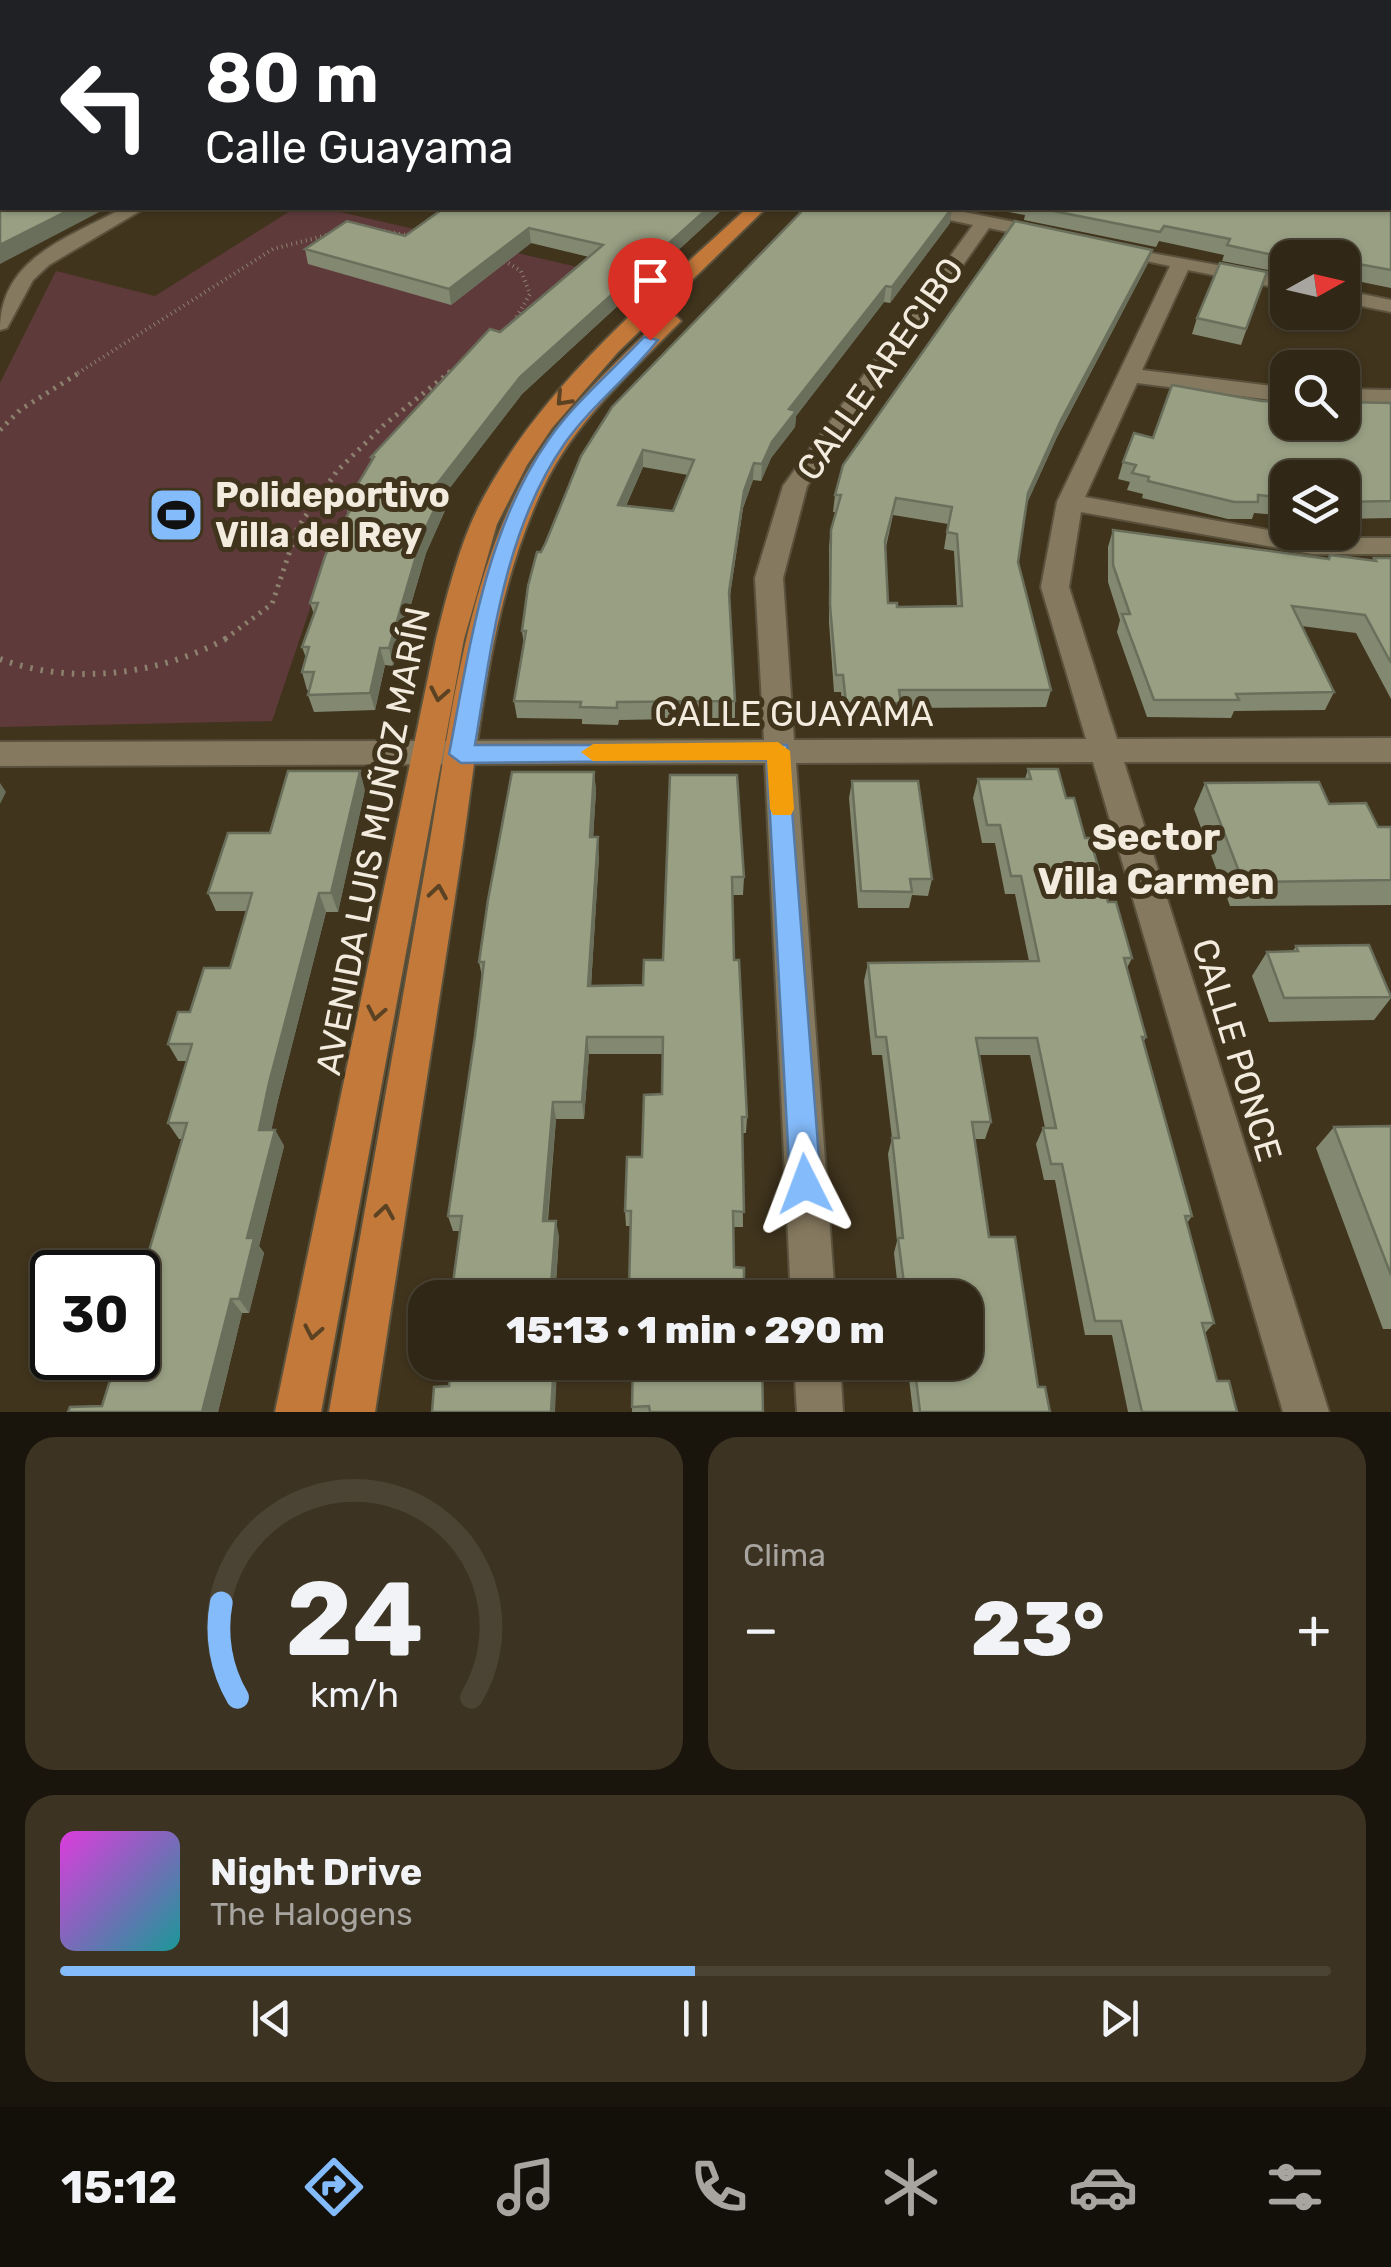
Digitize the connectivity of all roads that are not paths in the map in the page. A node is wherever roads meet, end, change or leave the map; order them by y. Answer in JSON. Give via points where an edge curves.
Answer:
{"nodes":[{"id":1,"x":132,"y":210,"type":"edge"},
{"id":2,"x":755,"y":210,"type":"edge"},
{"id":3,"x":780,"y":210,"type":"edge"},
{"id":4,"x":929,"y":210,"type":"edge"},
{"id":5,"x":984,"y":222,"type":"junction"},
{"id":6,"x":1181,"y":263,"type":"junction"},
{"id":7,"x":1270,"y":280,"type":"edge"},
{"id":8,"x":1360,"y":300,"type":"edge"},
{"id":9,"x":1391,"y":306,"type":"edge"},
{"id":10,"x":0,"y":324,"type":"edge"},
{"id":11,"x":1130,"y":375,"type":"junction"},
{"id":12,"x":1270,"y":393,"type":"edge"},
{"id":13,"x":1360,"y":396,"type":"edge"},
{"id":14,"x":1391,"y":397,"type":"edge"},
{"id":15,"x":1070,"y":502,"type":"junction"},
{"id":16,"x":1391,"y":546,"type":"edge"},
{"id":17,"x":1391,"y":750,"type":"edge"},
{"id":18,"x":778,"y":751,"type":"junction"},
{"id":19,"x":1103,"y":751,"type":"junction"},
{"id":20,"x":0,"y":754,"type":"edge"},
{"id":21,"x":427,"y":754,"type":"junction"},
{"id":22,"x":461,"y":754,"type":"junction"},
{"id":23,"x":811,"y":1280,"type":"edge"},
{"id":24,"x":818,"y":1380,"type":"edge"},
{"id":25,"x":298,"y":1412,"type":"edge"},
{"id":26,"x":352,"y":1412,"type":"edge"},
{"id":27,"x":820,"y":1412,"type":"edge"},
{"id":28,"x":1306,"y":1412,"type":"edge"}],
"edges":[{"from":1,"to":10,"type":"street","via":[[42,261],[24,277]]},
{"from":2,"to":21,"type":"main road","name":"AVENIDA LUIS MUÑOZ MARÍN","one_way":true,"via":[[556,405],[515,464],[470,562]]},
{"from":3,"to":22,"type":"main road","name":"AVENIDA LUIS MUÑOZ MARÍN","via":[[558,440],[530,487],[504,552]]},
{"from":4,"to":5,"type":"street"},
{"from":5,"to":6,"type":"street"},
{"from":5,"to":18,"type":"street","name":"CALLE ARECIBO","via":[[795,486],[770,578]]},
{"from":6,"to":7,"type":"street"},
{"from":6,"to":11,"type":"street","name":"CALLE PONCE"},
{"from":8,"to":9,"type":"street"},
{"from":11,"to":12,"type":"street"},
{"from":11,"to":15,"type":"street","name":"CALLE PONCE"},
{"from":13,"to":14,"type":"street"},
{"from":15,"to":16,"type":"street","via":[[1312,546]]},
{"from":15,"to":19,"type":"street","name":"CALLE PONCE","via":[[1054,587]]},
{"from":17,"to":19,"type":"street","name":"CALLE GUAYAMA"},
{"from":18,"to":19,"type":"street","name":"CALLE GUAYAMA"},
{"from":18,"to":22,"type":"street","name":"CALLE GUAYAMA"},
{"from":18,"to":23,"type":"street","name":"CALLE ARECIBO"},
{"from":19,"to":28,"type":"street","name":"CALLE PONCE"},
{"from":20,"to":21,"type":"street","name":"CALLE GUAYAMA"},
{"from":21,"to":22,"type":"street","name":"CALLE GUAYAMA"},
{"from":21,"to":25,"type":"main road","name":"AVENIDA LUIS MUÑOZ MARÍN","one_way":true},
{"from":26,"to":22,"type":"main road","name":"AVENIDA LUIS MUÑOZ MARÍN","one_way":true},
{"from":24,"to":27,"type":"street"}]}
